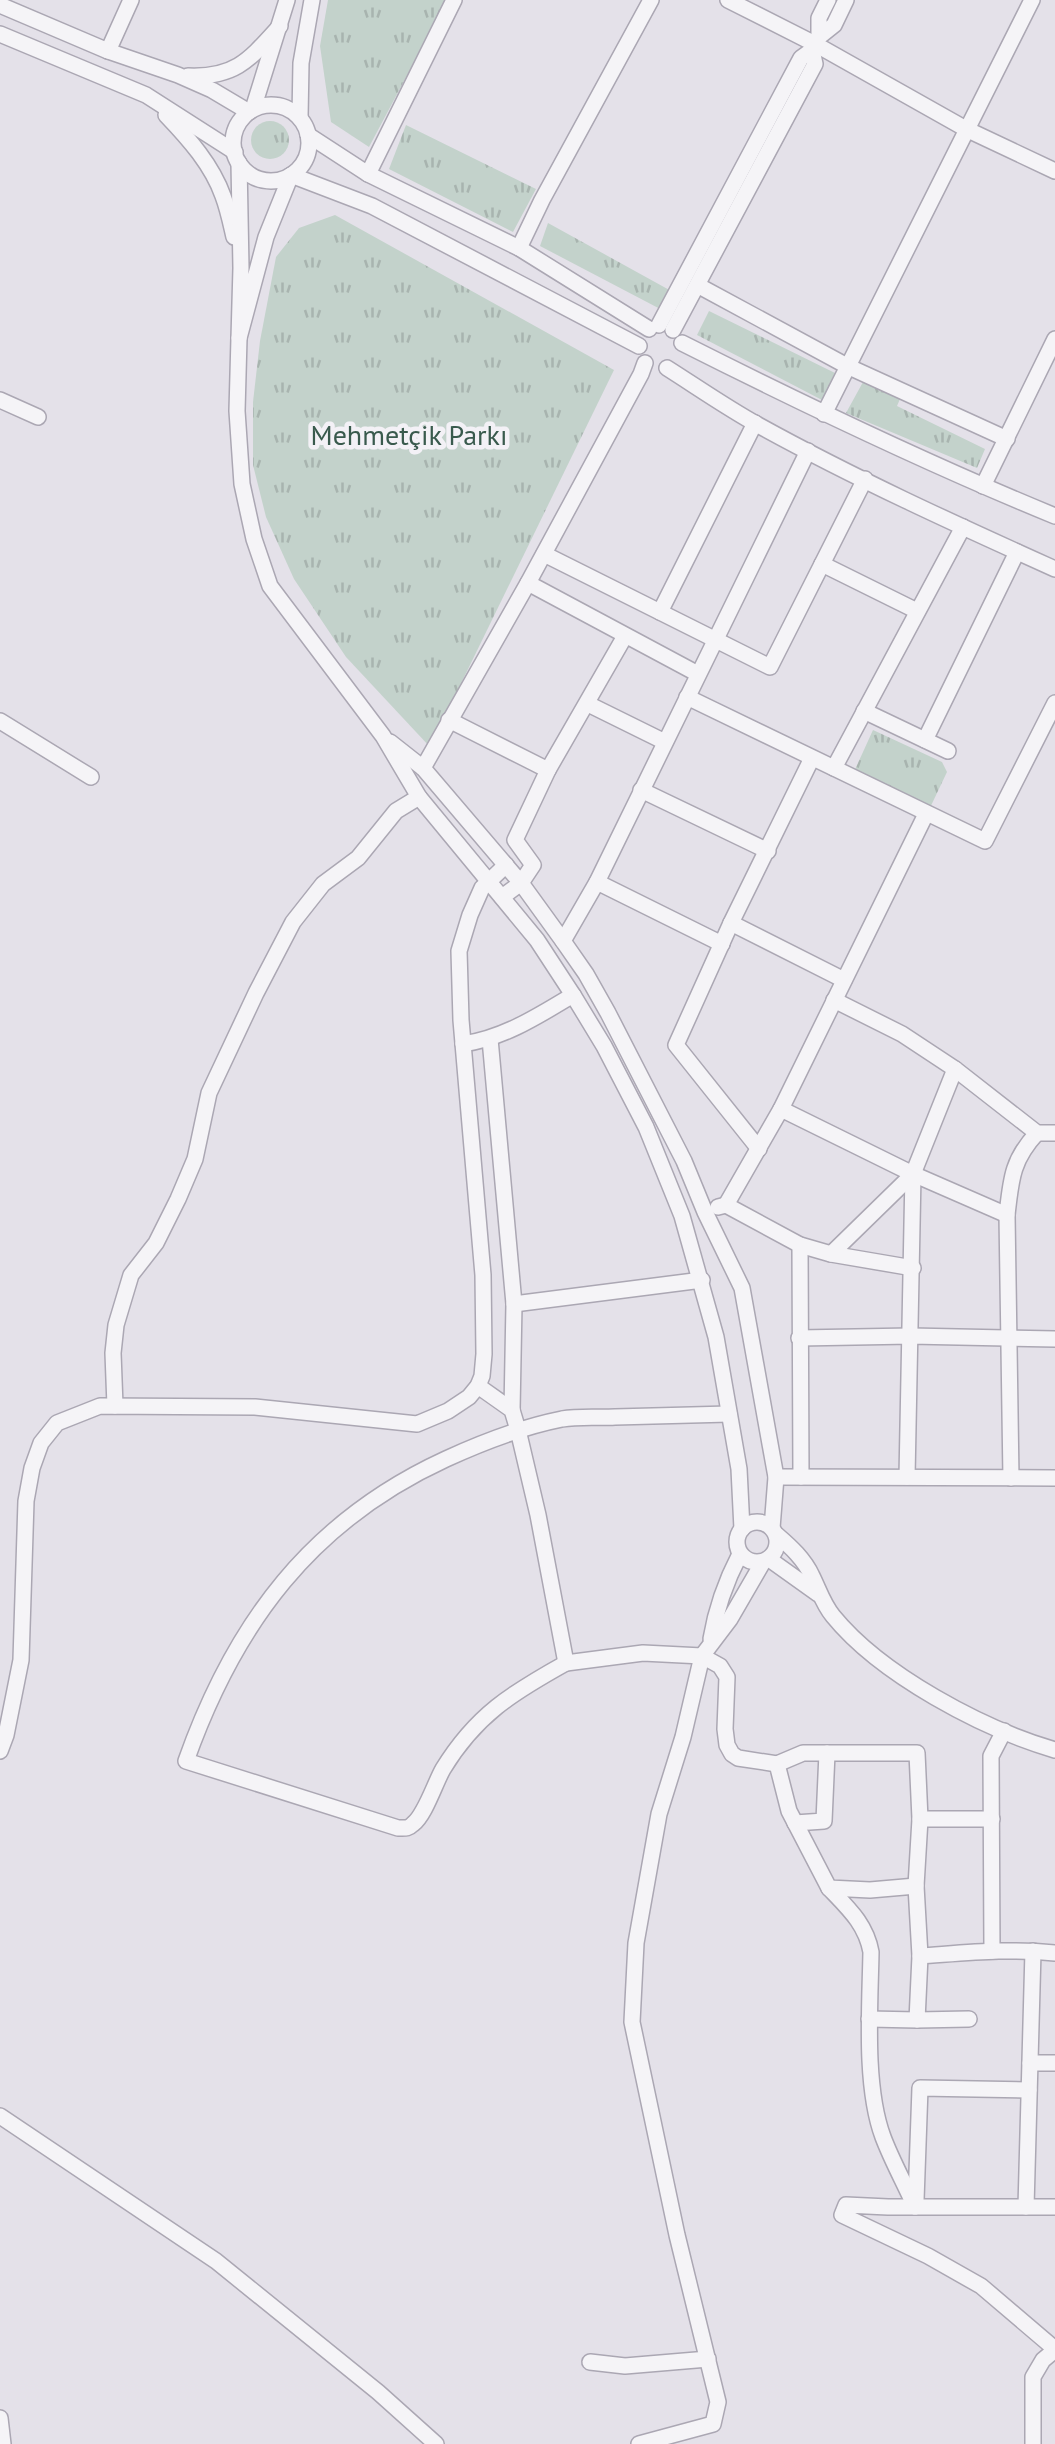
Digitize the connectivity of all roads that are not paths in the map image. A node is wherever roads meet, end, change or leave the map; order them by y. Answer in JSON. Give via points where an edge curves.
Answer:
{"nodes":[{"id":1,"x":131,"y":0,"type":"edge"},
{"id":2,"x":287,"y":0,"type":"edge"},
{"id":3,"x":312,"y":0,"type":"edge"},
{"id":4,"x":454,"y":0,"type":"edge"},
{"id":5,"x":650,"y":0,"type":"edge"},
{"id":6,"x":728,"y":0,"type":"edge"},
{"id":7,"x":828,"y":0,"type":"edge"},
{"id":8,"x":846,"y":0,"type":"edge"},
{"id":9,"x":1032,"y":0,"type":"edge"},
{"id":10,"x":0,"y":5,"type":"edge"},
{"id":11,"x":280,"y":26,"type":"junction"},
{"id":12,"x":0,"y":34,"type":"edge"},
{"id":13,"x":815,"y":44,"type":"junction"},
{"id":14,"x":108,"y":51,"type":"junction"},
{"id":15,"x":178,"y":75,"type":"junction"},
{"id":16,"x":146,"y":94,"type":"junction"},
{"id":17,"x":251,"y":111,"type":"junction"},
{"id":18,"x":300,"y":118,"type":"junction"},
{"id":19,"x":966,"y":129,"type":"junction"},
{"id":20,"x":308,"y":135,"type":"junction"},
{"id":21,"x":237,"y":157,"type":"junction"},
{"id":22,"x":1055,"y":170,"type":"edge"},
{"id":23,"x":292,"y":174,"type":"junction"},
{"id":24,"x":368,"y":174,"type":"junction"},
{"id":25,"x":518,"y":248,"type":"junction"},
{"id":26,"x":241,"y":268,"type":"junction"},
{"id":27,"x":698,"y":286,"type":"junction"},
{"id":28,"x":666,"y":332,"type":"junction"},
{"id":29,"x":239,"y":338,"type":"junction"},
{"id":30,"x":1055,"y":339,"type":"edge"},
{"id":31,"x":638,"y":346,"type":"junction"},
{"id":32,"x":645,"y":362,"type":"junction"},
{"id":33,"x":847,"y":366,"type":"junction"},
{"id":34,"x":667,"y":368,"type":"junction"},
{"id":35,"x":0,"y":400,"type":"edge"},
{"id":36,"x":824,"y":414,"type":"junction"},
{"id":37,"x":38,"y":416,"type":"dead end"},
{"id":38,"x":755,"y":423,"type":"junction"},
{"id":39,"x":1007,"y":439,"type":"junction"},
{"id":40,"x":808,"y":451,"type":"junction"},
{"id":41,"x":865,"y":479,"type":"junction"},
{"id":42,"x":983,"y":486,"type":"junction"},
{"id":43,"x":1055,"y":516,"type":"edge"},
{"id":44,"x":962,"y":527,"type":"junction"},
{"id":45,"x":1018,"y":552,"type":"junction"},
{"id":46,"x":544,"y":554,"type":"junction"},
{"id":47,"x":822,"y":564,"type":"junction"},
{"id":48,"x":1055,"y":569,"type":"edge"},
{"id":49,"x":528,"y":583,"type":"junction"},
{"id":50,"x":917,"y":611,"type":"junction"},
{"id":51,"x":660,"y":612,"type":"junction"},
{"id":52,"x":625,"y":636,"type":"junction"},
{"id":53,"x":715,"y":639,"type":"junction"},
{"id":54,"x":698,"y":674,"type":"junction"},
{"id":55,"x":687,"y":697,"type":"junction"},
{"id":56,"x":1055,"y":702,"type":"edge"},
{"id":57,"x":588,"y":704,"type":"junction"},
{"id":58,"x":864,"y":711,"type":"junction"},
{"id":59,"x":449,"y":720,"type":"junction"},
{"id":60,"x":0,"y":721,"type":"edge"},
{"id":61,"x":383,"y":736,"type":"junction"},
{"id":62,"x":926,"y":740,"type":"junction"},
{"id":63,"x":664,"y":742,"type":"junction"},
{"id":64,"x":948,"y":751,"type":"dead end"},
{"id":65,"x":812,"y":758,"type":"junction"},
{"id":66,"x":422,"y":768,"type":"junction"},
{"id":67,"x":834,"y":768,"type":"junction"},
{"id":68,"x":548,"y":770,"type":"junction"},
{"id":69,"x":90,"y":778,"type":"dead end"},
{"id":70,"x":641,"y":790,"type":"junction"},
{"id":71,"x":419,"y":797,"type":"junction"},
{"id":72,"x":926,"y":814,"type":"junction"},
{"id":73,"x":768,"y":851,"type":"junction"},
{"id":74,"x":506,"y":865,"type":"junction"},
{"id":75,"x":488,"y":880,"type":"junction"},
{"id":76,"x":597,"y":882,"type":"junction"},
{"id":77,"x":521,"y":883,"type":"junction"},
{"id":78,"x":502,"y":897,"type":"junction"},
{"id":79,"x":732,"y":923,"type":"junction"},
{"id":80,"x":564,"y":941,"type":"junction"},
{"id":81,"x":722,"y":944,"type":"junction"},
{"id":82,"x":844,"y":980,"type":"junction"},
{"id":83,"x":573,"y":995,"type":"junction"},
{"id":84,"x":834,"y":1000,"type":"junction"},
{"id":85,"x":490,"y":1039,"type":"junction"},
{"id":86,"x":463,"y":1044,"type":"junction"},
{"id":87,"x":955,"y":1069,"type":"junction"},
{"id":88,"x":781,"y":1109,"type":"junction"},
{"id":89,"x":1037,"y":1133,"type":"junction"},
{"id":90,"x":1055,"y":1133,"type":"edge"},
{"id":91,"x":759,"y":1149,"type":"junction"},
{"id":92,"x":913,"y":1174,"type":"junction"},
{"id":93,"x":726,"y":1205,"type":"junction"},
{"id":94,"x":705,"y":1212,"type":"junction"},
{"id":95,"x":1007,"y":1215,"type":"junction"},
{"id":96,"x":800,"y":1245,"type":"junction"},
{"id":97,"x":832,"y":1254,"type":"junction"},
{"id":98,"x":913,"y":1268,"type":"junction"},
{"id":99,"x":702,"y":1280,"type":"junction"},
{"id":100,"x":514,"y":1304,"type":"junction"},
{"id":101,"x":911,"y":1336,"type":"junction"},
{"id":102,"x":799,"y":1338,"type":"junction"},
{"id":103,"x":1010,"y":1338,"type":"junction"},
{"id":104,"x":1055,"y":1338,"type":"edge"},
{"id":105,"x":478,"y":1386,"type":"junction"},
{"id":106,"x":114,"y":1406,"type":"junction"},
{"id":107,"x":512,"y":1410,"type":"junction"},
{"id":108,"x":729,"y":1414,"type":"junction"},
{"id":109,"x":518,"y":1430,"type":"junction"},
{"id":110,"x":776,"y":1477,"type":"junction"},
{"id":111,"x":801,"y":1477,"type":"junction"},
{"id":112,"x":908,"y":1477,"type":"junction"},
{"id":113,"x":1011,"y":1478,"type":"junction"},
{"id":114,"x":1055,"y":1478,"type":"edge"},
{"id":115,"x":742,"y":1529,"type":"junction"},
{"id":116,"x":775,"y":1532,"type":"junction"},
{"id":117,"x":740,"y":1554,"type":"junction"},
{"id":118,"x":766,"y":1561,"type":"junction"},
{"id":119,"x":818,"y":1594,"type":"junction"},
{"id":120,"x":706,"y":1649,"type":"junction"},
{"id":121,"x":566,"y":1663,"type":"junction"},
{"id":122,"x":1004,"y":1731,"type":"junction"},
{"id":123,"x":1055,"y":1750,"type":"edge"},
{"id":124,"x":0,"y":1751,"type":"edge"},
{"id":125,"x":827,"y":1753,"type":"junction"},
{"id":126,"x":777,"y":1764,"type":"junction"},
{"id":127,"x":920,"y":1819,"type":"junction"},
{"id":128,"x":992,"y":1820,"type":"junction"},
{"id":129,"x":795,"y":1823,"type":"junction"},
{"id":130,"x":916,"y":1886,"type":"junction"},
{"id":131,"x":828,"y":1888,"type":"junction"},
{"id":132,"x":992,"y":1951,"type":"junction"},
{"id":133,"x":1033,"y":1951,"type":"junction"},
{"id":134,"x":1055,"y":1953,"type":"edge"},
{"id":135,"x":920,"y":1956,"type":"junction"},
{"id":136,"x":869,"y":2019,"type":"junction"},
{"id":137,"x":969,"y":2019,"type":"dead end"},
{"id":138,"x":917,"y":2020,"type":"junction"},
{"id":139,"x":1030,"y":2063,"type":"junction"},
{"id":140,"x":1055,"y":2063,"type":"edge"},
{"id":141,"x":1029,"y":2090,"type":"junction"},
{"id":142,"x":0,"y":2116,"type":"edge"},
{"id":143,"x":1026,"y":2207,"type":"junction"},
{"id":144,"x":1055,"y":2207,"type":"edge"},
{"id":145,"x":915,"y":2208,"type":"junction"},
{"id":146,"x":1055,"y":2350,"type":"edge"},
{"id":147,"x":708,"y":2359,"type":"junction"},
{"id":148,"x":590,"y":2362,"type":"dead end"},
{"id":149,"x":0,"y":2418,"type":"edge"},
{"id":150,"x":3,"y":2444,"type":"edge"},
{"id":151,"x":436,"y":2444,"type":"edge"},
{"id":152,"x":639,"y":2444,"type":"edge"},
{"id":153,"x":1032,"y":2444,"type":"edge"}],
"edges":[{"from":1,"to":14,"type":"street"},
{"from":2,"to":11,"type":"street"},
{"from":3,"to":18,"type":"street"},
{"from":4,"to":24,"type":"street"},
{"from":5,"to":25,"type":"street"},
{"from":6,"to":13,"type":"street"},
{"from":7,"to":13,"type":"street"},
{"from":8,"to":13,"type":"street"},
{"from":9,"to":19,"type":"street"},
{"from":10,"to":14,"type":"street"},
{"from":11,"to":15,"type":"street","via":[[244,64],[210,77]]},
{"from":11,"to":17,"type":"street"},
{"from":12,"to":16,"type":"street"},
{"from":13,"to":19,"type":"street"},
{"from":13,"to":27,"type":"street","via":[[815,64]]},
{"from":13,"to":28,"type":"street","via":[[801,58]]},
{"from":14,"to":15,"type":"street"},
{"from":15,"to":17,"type":"street"},
{"from":16,"to":21,"type":"street"},
{"from":16,"to":26,"type":"street","via":[[210,170],[224,197]]},
{"from":17,"to":18,"type":"street","via":[[273,105]]},
{"from":17,"to":21,"type":"street","via":[[234,134]]},
{"from":18,"to":20,"type":"street"},
{"from":19,"to":22,"type":"street"},
{"from":19,"to":33,"type":"street"},
{"from":20,"to":23,"type":"street","via":[[306,158]]},
{"from":20,"to":24,"type":"street"},
{"from":21,"to":23,"type":"street","via":[[263,180]]},
{"from":21,"to":26,"type":"street"},
{"from":23,"to":29,"type":"street","via":[[266,237]]},
{"from":23,"to":31,"type":"street","via":[[372,206]]},
{"from":24,"to":25,"type":"street"},
{"from":25,"to":28,"type":"street"},
{"from":26,"to":29,"type":"street"},
{"from":27,"to":28,"type":"street"},
{"from":27,"to":33,"type":"street"},
{"from":28,"to":31,"type":"street","via":[[642,336]]},
{"from":28,"to":34,"type":"street","via":[[679,358]]},
{"from":28,"to":36,"type":"street"},
{"from":29,"to":61,"type":"street","via":[[242,484],[270,586]]},
{"from":30,"to":39,"type":"street"},
{"from":31,"to":32,"type":"street"},
{"from":32,"to":34,"type":"street"},
{"from":32,"to":46,"type":"street"},
{"from":33,"to":36,"type":"street"},
{"from":33,"to":39,"type":"street"},
{"from":34,"to":38,"type":"street"},
{"from":35,"to":37,"type":"street"},
{"from":36,"to":42,"type":"street"},
{"from":38,"to":40,"type":"street"},
{"from":38,"to":51,"type":"street"},
{"from":39,"to":42,"type":"street"},
{"from":40,"to":41,"type":"street"},
{"from":40,"to":53,"type":"street"},
{"from":41,"to":44,"type":"street"},
{"from":41,"to":47,"type":"street"},
{"from":42,"to":43,"type":"street"},
{"from":44,"to":45,"type":"street"},
{"from":44,"to":50,"type":"street"},
{"from":45,"to":48,"type":"street"},
{"from":45,"to":62,"type":"street"},
{"from":46,"to":49,"type":"street"},
{"from":46,"to":51,"type":"street"},
{"from":47,"to":50,"type":"street"},
{"from":47,"to":53,"type":"street","via":[[770,666]]},
{"from":49,"to":52,"type":"street"},
{"from":49,"to":59,"type":"street"},
{"from":50,"to":58,"type":"street"},
{"from":51,"to":53,"type":"street"},
{"from":52,"to":54,"type":"street"},
{"from":52,"to":57,"type":"street"},
{"from":53,"to":54,"type":"street"},
{"from":54,"to":55,"type":"street"},
{"from":55,"to":63,"type":"street"},
{"from":55,"to":65,"type":"street"},
{"from":56,"to":72,"type":"street","via":[[985,840]]},
{"from":57,"to":63,"type":"street"},
{"from":57,"to":68,"type":"street"},
{"from":58,"to":62,"type":"street"},
{"from":58,"to":67,"type":"street"},
{"from":59,"to":66,"type":"street"},
{"from":59,"to":68,"type":"street"},
{"from":60,"to":69,"type":"street"},
{"from":61,"to":66,"type":"street"},
{"from":61,"to":71,"type":"street"},
{"from":62,"to":64,"type":"street"},
{"from":63,"to":70,"type":"street"},
{"from":65,"to":67,"type":"street"},
{"from":65,"to":73,"type":"street"},
{"from":66,"to":74,"type":"street"},
{"from":67,"to":72,"type":"street"},
{"from":68,"to":77,"type":"street","via":[[515,840],[533,865]]},
{"from":70,"to":73,"type":"street"},
{"from":70,"to":76,"type":"street"},
{"from":71,"to":75,"type":"street"},
{"from":71,"to":106,"type":"street","via":[[396,811],[358,858],[323,884],[293,922],[256,994],[209,1093],[195,1159],[178,1199],[132,1275],[112,1354]]},
{"from":72,"to":82,"type":"street"},
{"from":73,"to":79,"type":"street"},
{"from":74,"to":75,"type":"street"},
{"from":74,"to":77,"type":"street"},
{"from":75,"to":78,"type":"street"},
{"from":75,"to":86,"type":"street","via":[[459,951]]},
{"from":76,"to":80,"type":"street"},
{"from":76,"to":81,"type":"street"},
{"from":77,"to":78,"type":"street"},
{"from":77,"to":80,"type":"street"},
{"from":78,"to":83,"type":"street"},
{"from":79,"to":81,"type":"street"},
{"from":79,"to":82,"type":"street"},
{"from":80,"to":94,"type":"street","via":[[645,1082]]},
{"from":81,"to":91,"type":"street","via":[[676,1045]]},
{"from":82,"to":84,"type":"street"},
{"from":83,"to":85,"type":"street"},
{"from":83,"to":99,"type":"street","via":[[646,1128]]},
{"from":84,"to":87,"type":"street"},
{"from":84,"to":88,"type":"street"},
{"from":85,"to":86,"type":"street"},
{"from":85,"to":100,"type":"street"},
{"from":86,"to":105,"type":"street","via":[[482,1276]]},
{"from":87,"to":89,"type":"street"},
{"from":87,"to":92,"type":"street"},
{"from":88,"to":91,"type":"street"},
{"from":88,"to":92,"type":"street"},
{"from":89,"to":90,"type":"street"},
{"from":89,"to":95,"type":"street","via":[[1016,1164]]},
{"from":91,"to":93,"type":"street"},
{"from":92,"to":95,"type":"street"},
{"from":92,"to":97,"type":"street"},
{"from":92,"to":98,"type":"street"},
{"from":93,"to":94,"type":"street"},
{"from":93,"to":96,"type":"street"},
{"from":94,"to":110,"type":"street","via":[[742,1288]]},
{"from":95,"to":103,"type":"street"},
{"from":96,"to":97,"type":"street"},
{"from":96,"to":102,"type":"street"},
{"from":97,"to":98,"type":"street"},
{"from":98,"to":101,"type":"street"},
{"from":99,"to":100,"type":"street"},
{"from":99,"to":108,"type":"street"},
{"from":100,"to":107,"type":"street"},
{"from":101,"to":102,"type":"street"},
{"from":101,"to":103,"type":"street"},
{"from":101,"to":112,"type":"street"},
{"from":102,"to":111,"type":"street"},
{"from":103,"to":104,"type":"street"},
{"from":103,"to":113,"type":"street"},
{"from":105,"to":106,"type":"street","via":[[448,1411],[416,1424],[255,1407]]},
{"from":105,"to":107,"type":"street"},
{"from":106,"to":124,"type":"street","via":[[56,1423],[40,1443],[26,1502],[21,1660]]},
{"from":107,"to":109,"type":"street"},
{"from":108,"to":109,"type":"street","via":[[565,1418]]},
{"from":108,"to":115,"type":"street"},
{"from":109,"to":121,"type":"street"},
{"from":109,"to":121,"type":"street","via":[[389,1489],[306,1556],[239,1645],[186,1761],[406,1828],[484,1717]]},
{"from":110,"to":111,"type":"street"},
{"from":110,"to":116,"type":"street"},
{"from":111,"to":112,"type":"street"},
{"from":112,"to":113,"type":"street"},
{"from":113,"to":114,"type":"street"},
{"from":115,"to":116,"type":"street","via":[[760,1522]]},
{"from":115,"to":117,"type":"street"},
{"from":116,"to":118,"type":"street","via":[[777,1549]]},
{"from":116,"to":119,"type":"street","via":[[796,1552]]},
{"from":117,"to":118,"type":"street","via":[[750,1562]]},
{"from":117,"to":120,"type":"street"},
{"from":118,"to":119,"type":"street"},
{"from":118,"to":120,"type":"street"},
{"from":119,"to":122,"type":"street","via":[[857,1642],[899,1675]]},
{"from":120,"to":121,"type":"street"},
{"from":120,"to":126,"type":"street","via":[[727,1678],[726,1745],[738,1758]]},
{"from":120,"to":147,"type":"street","via":[[659,1814],[636,1944],[632,2022]]},
{"from":122,"to":123,"type":"street"},
{"from":122,"to":128,"type":"street","via":[[991,1756]]},
{"from":125,"to":126,"type":"street"},
{"from":125,"to":127,"type":"street","via":[[917,1753]]},
{"from":125,"to":129,"type":"street","via":[[824,1822]]},
{"from":126,"to":129,"type":"street"},
{"from":127,"to":128,"type":"street"},
{"from":127,"to":130,"type":"street"},
{"from":128,"to":132,"type":"street"},
{"from":129,"to":131,"type":"street"},
{"from":130,"to":131,"type":"street"},
{"from":130,"to":135,"type":"street"},
{"from":131,"to":136,"type":"street","via":[[869,1941]]},
{"from":132,"to":133,"type":"street"},
{"from":132,"to":135,"type":"street"},
{"from":133,"to":134,"type":"street"},
{"from":133,"to":139,"type":"street"},
{"from":135,"to":138,"type":"street"},
{"from":136,"to":138,"type":"street"},
{"from":136,"to":145,"type":"street","via":[[882,2134]]},
{"from":137,"to":138,"type":"street"},
{"from":139,"to":140,"type":"street"},
{"from":139,"to":141,"type":"street"},
{"from":141,"to":143,"type":"street"},
{"from":141,"to":145,"type":"street","via":[[920,2088]]},
{"from":142,"to":151,"type":"street","via":[[216,2262]]},
{"from":143,"to":144,"type":"street"},
{"from":143,"to":145,"type":"street"},
{"from":145,"to":146,"type":"street","via":[[846,2204],[842,2215],[981,2286]]},
{"from":146,"to":153,"type":"street","via":[[1033,2377]]},
{"from":147,"to":148,"type":"street"},
{"from":147,"to":152,"type":"street","via":[[718,2402],[713,2424]]},
{"from":149,"to":150,"type":"street"}]}
